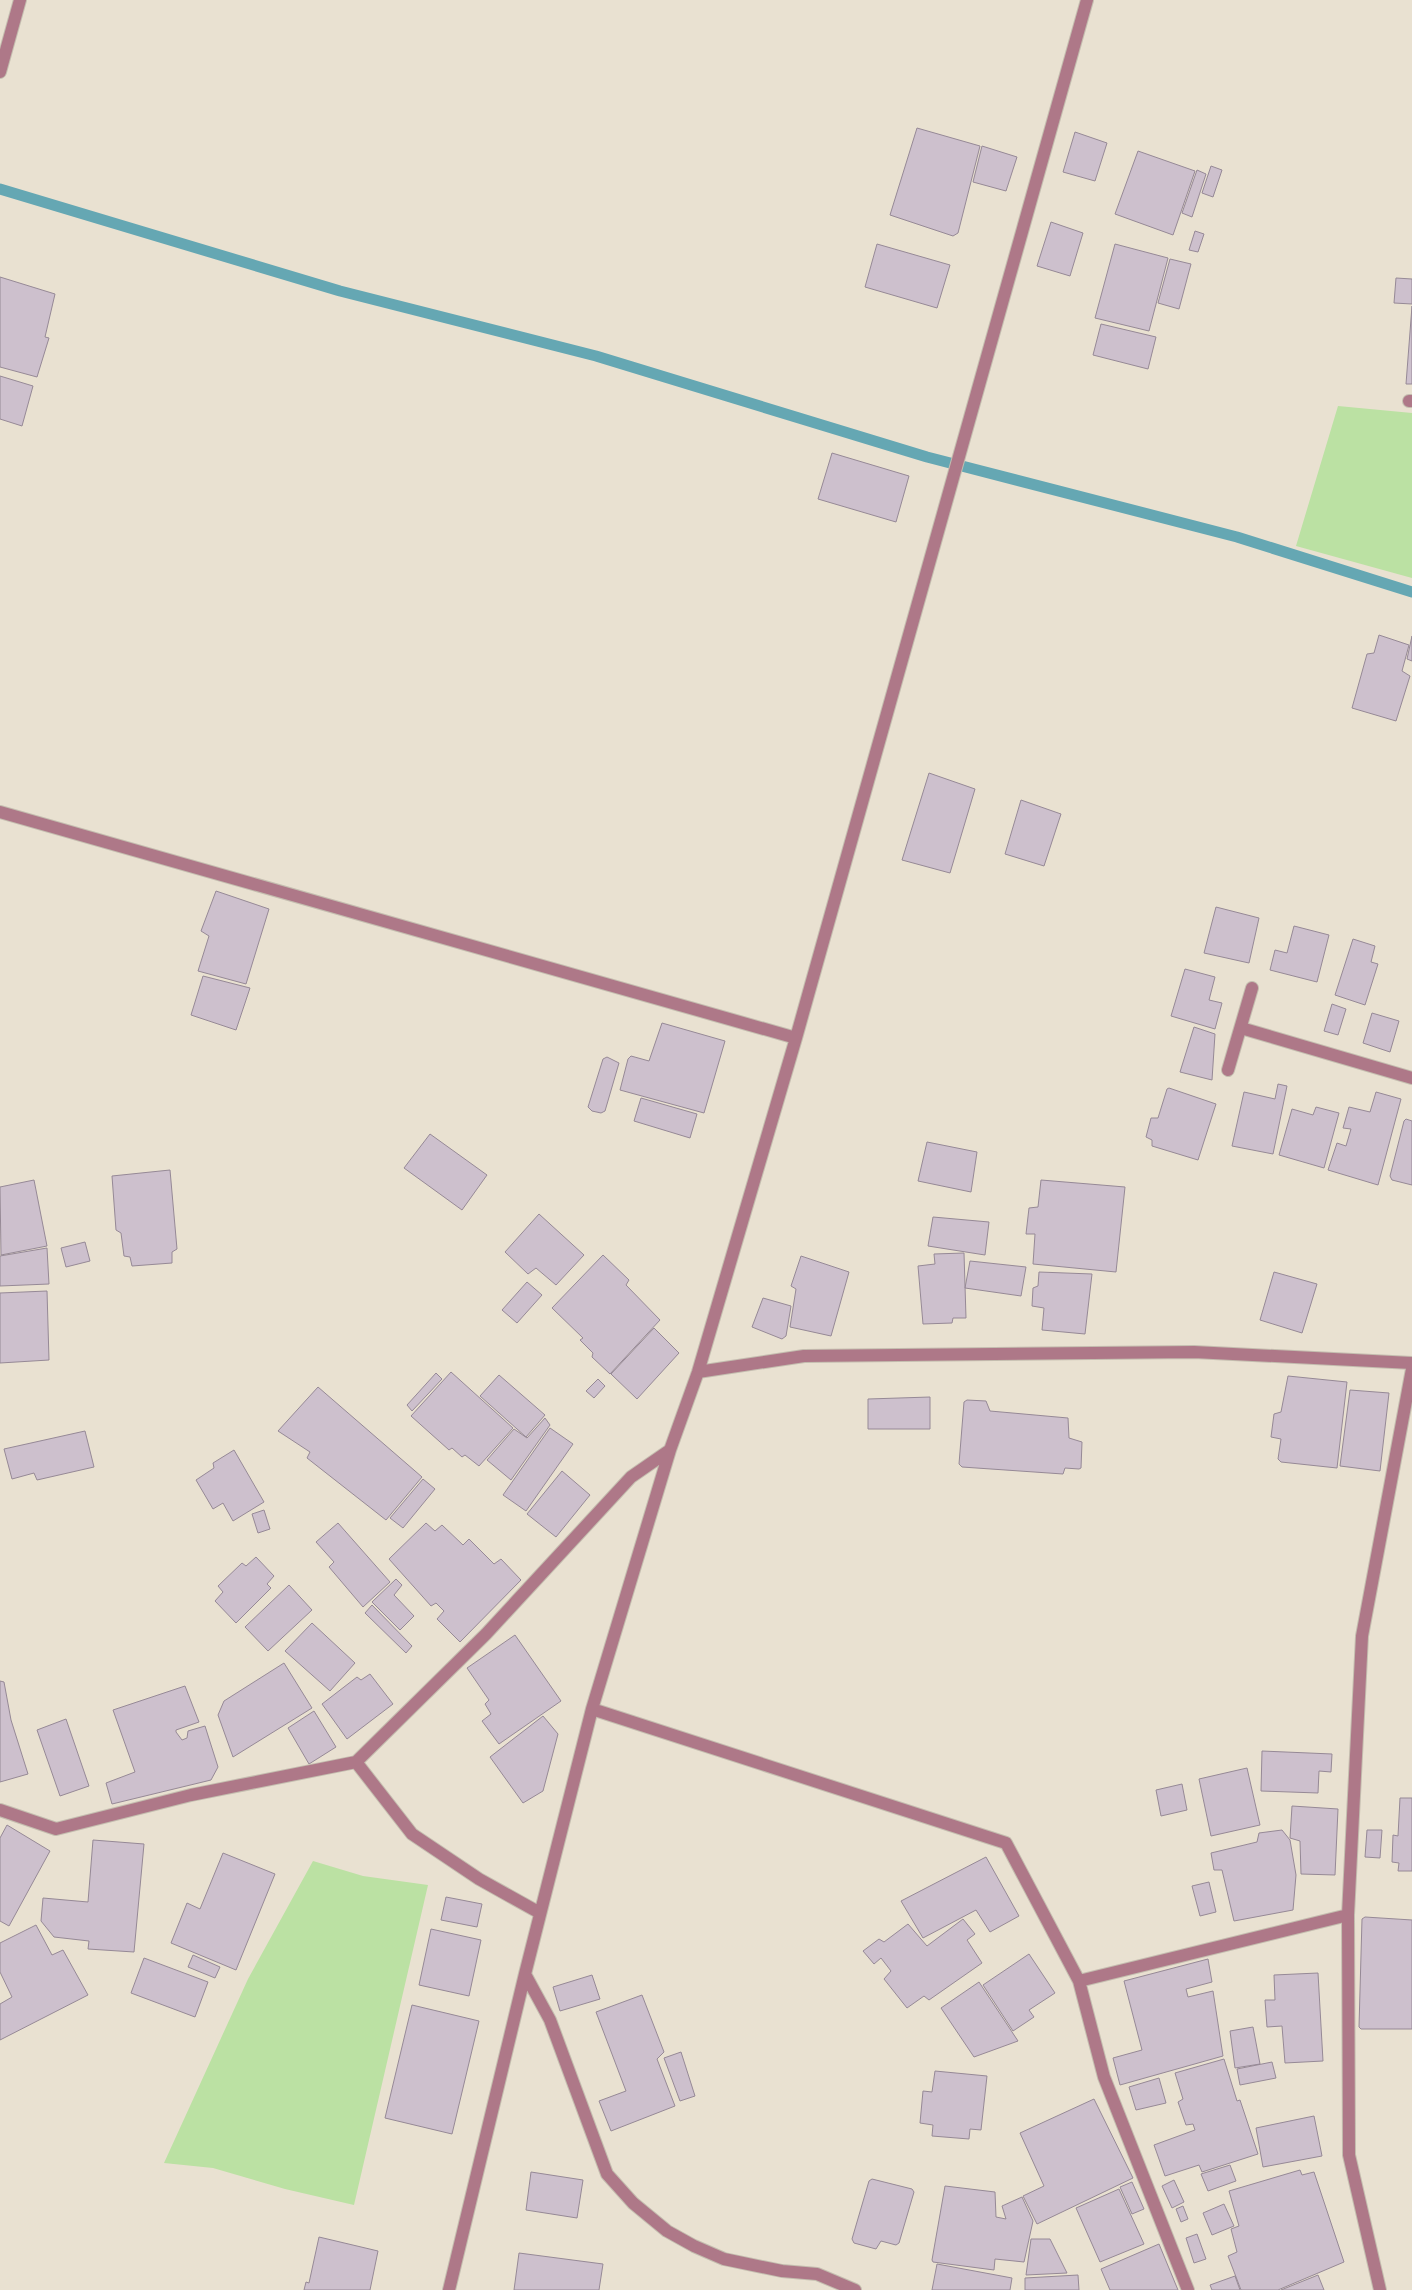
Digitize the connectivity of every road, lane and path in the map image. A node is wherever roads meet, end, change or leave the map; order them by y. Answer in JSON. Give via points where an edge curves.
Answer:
{"nodes":[{"id":1,"x":20,"y":0,"type":"edge"},
{"id":2,"x":1087,"y":0,"type":"edge"},
{"id":3,"x":0,"y":72,"type":"edge"},
{"id":4,"x":0,"y":812,"type":"edge"},
{"id":5,"x":1252,"y":988,"type":"dead end"},
{"id":6,"x":1241,"y":1028,"type":"junction"},
{"id":7,"x":796,"y":1038,"type":"junction"},
{"id":8,"x":1228,"y":1070,"type":"dead end"},
{"id":9,"x":1412,"y":1078,"type":"edge"},
{"id":10,"x":1412,"y":1363,"type":"edge"},
{"id":11,"x":1412,"y":1369,"type":"edge"},
{"id":12,"x":698,"y":1372,"type":"junction"},
{"id":13,"x":670,"y":1450,"type":"junction"},
{"id":14,"x":592,"y":1709,"type":"junction"},
{"id":15,"x":356,"y":1762,"type":"junction"},
{"id":16,"x":0,"y":1810,"type":"edge"},
{"id":17,"x":540,"y":1913,"type":"junction"},
{"id":18,"x":1348,"y":1915,"type":"junction"},
{"id":19,"x":525,"y":1974,"type":"junction"},
{"id":20,"x":1080,"y":1982,"type":"junction"},
{"id":21,"x":449,"y":2290,"type":"edge"},
{"id":22,"x":855,"y":2290,"type":"edge"},
{"id":23,"x":1188,"y":2290,"type":"edge"},
{"id":24,"x":1380,"y":2290,"type":"edge"}],
"edges":[{"from":1,"to":3,"type":"street"},
{"from":2,"to":7,"type":"street"},
{"from":4,"to":7,"type":"street"},
{"from":5,"to":6,"type":"street"},
{"from":6,"to":8,"type":"street"},
{"from":6,"to":9,"type":"street"},
{"from":7,"to":12,"type":"street"},
{"from":10,"to":12,"type":"street","via":[[1194,1352],[804,1356]]},
{"from":11,"to":18,"type":"street","via":[[1362,1636]]},
{"from":12,"to":13,"type":"street"},
{"from":13,"to":14,"type":"street"},
{"from":13,"to":15,"type":"street","via":[[632,1477],[486,1634]]},
{"from":14,"to":17,"type":"street"},
{"from":14,"to":20,"type":"street","via":[[1006,1843]]},
{"from":15,"to":16,"type":"street","via":[[191,1795],[56,1829]]},
{"from":15,"to":17,"type":"street","via":[[412,1834],[479,1879]]},
{"from":17,"to":19,"type":"street"},
{"from":18,"to":20,"type":"street"},
{"from":18,"to":24,"type":"street","via":[[1349,2155]]},
{"from":19,"to":21,"type":"street"},
{"from":19,"to":22,"type":"street","via":[[550,2020],[607,2174],[633,2203],[667,2231],[724,2259],[782,2271],[817,2274]]},
{"from":20,"to":23,"type":"street","via":[[1104,2077]]}]}
